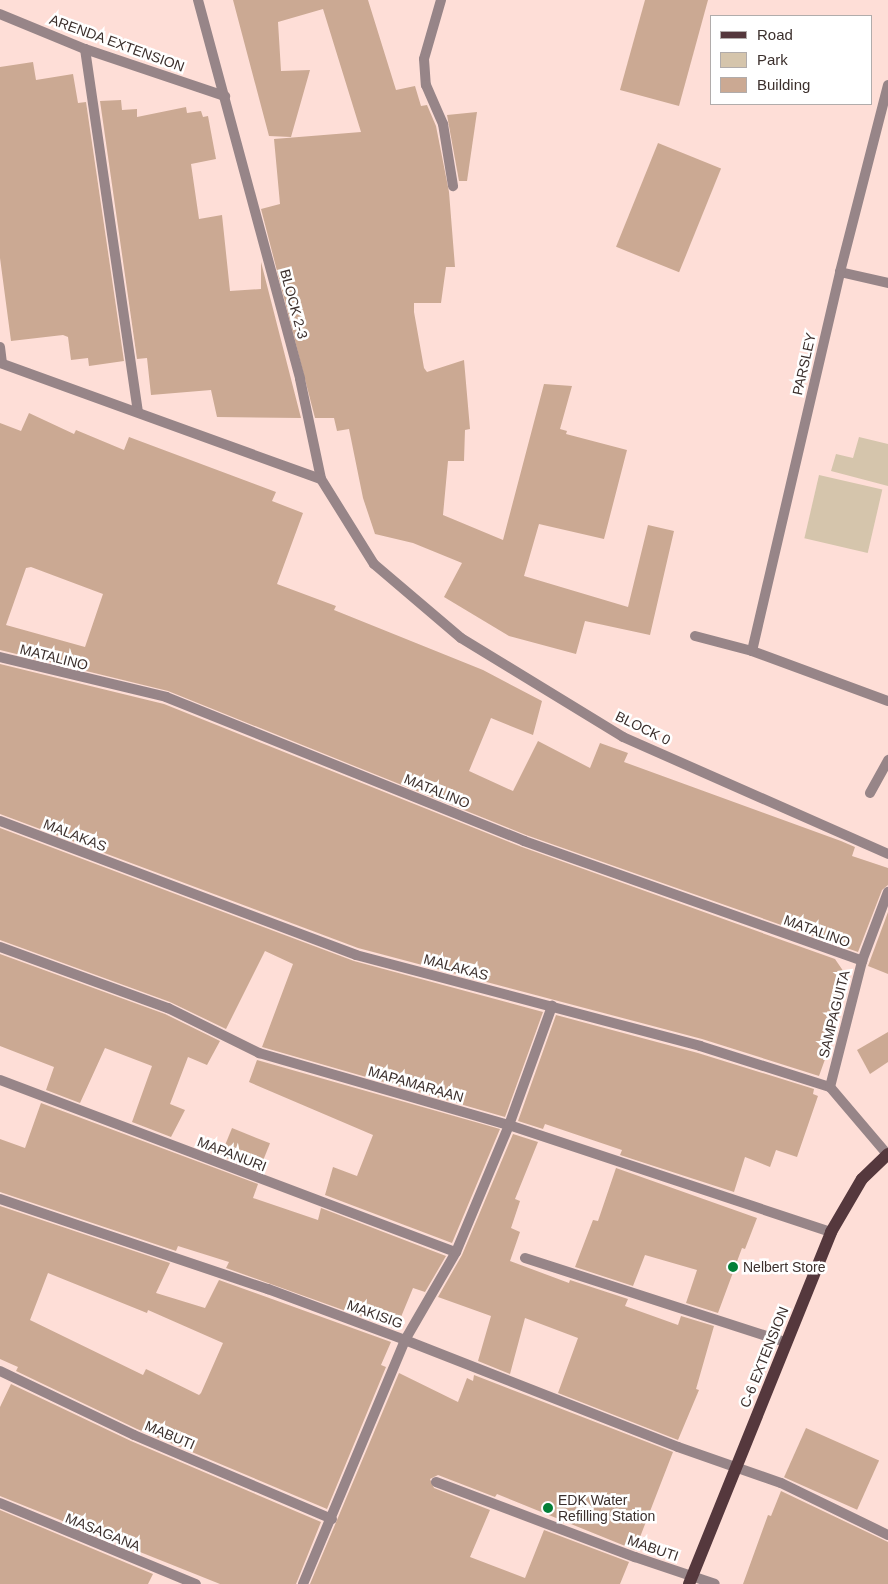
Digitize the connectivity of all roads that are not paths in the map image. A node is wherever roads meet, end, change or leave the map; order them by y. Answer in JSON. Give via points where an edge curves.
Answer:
{"nodes":[{"id":1,"x":198,"y":0,"type":"edge"},
{"id":2,"x":441,"y":0,"type":"edge"},
{"id":3,"x":0,"y":14,"type":"edge"},
{"id":4,"x":84,"y":49,"type":"junction"},
{"id":5,"x":888,"y":85,"type":"edge"},
{"id":6,"x":225,"y":96,"type":"junction"},
{"id":7,"x":453,"y":186,"type":"dead end"},
{"id":8,"x":840,"y":272,"type":"junction"},
{"id":9,"x":888,"y":283,"type":"edge"},
{"id":10,"x":0,"y":347,"type":"edge"},
{"id":11,"x":1,"y":363,"type":"edge"},
{"id":12,"x":138,"y":412,"type":"junction"},
{"id":13,"x":320,"y":480,"type":"junction"},
{"id":14,"x":408,"y":590,"type":"joint"},
{"id":15,"x":696,"y":636,"type":"dead end"},
{"id":16,"x":752,"y":651,"type":"junction"},
{"id":17,"x":0,"y":657,"type":"edge"},
{"id":18,"x":888,"y":701,"type":"edge"},
{"id":19,"x":888,"y":760,"type":"edge"},
{"id":20,"x":870,"y":792,"type":"dead end"},
{"id":21,"x":0,"y":821,"type":"edge"},
{"id":22,"x":888,"y":854,"type":"edge"},
{"id":23,"x":888,"y":892,"type":"edge"},
{"id":24,"x":0,"y":947,"type":"edge"},
{"id":25,"x":862,"y":961,"type":"junction"},
{"id":26,"x":552,"y":1006,"type":"junction"},
{"id":27,"x":0,"y":1080,"type":"edge"},
{"id":28,"x":830,"y":1087,"type":"junction"},
{"id":29,"x":508,"y":1125,"type":"junction"},
{"id":30,"x":888,"y":1154,"type":"edge"},
{"id":31,"x":0,"y":1199,"type":"edge"},
{"id":32,"x":831,"y":1232,"type":"junction"},
{"id":33,"x":456,"y":1252,"type":"junction"},
{"id":34,"x":525,"y":1258,"type":"dead end"},
{"id":35,"x":405,"y":1340,"type":"junction"},
{"id":36,"x":786,"y":1342,"type":"junction"},
{"id":37,"x":0,"y":1371,"type":"edge"},
{"id":38,"x":735,"y":1468,"type":"junction"},
{"id":39,"x":436,"y":1482,"type":"dead end"},
{"id":40,"x":0,"y":1503,"type":"edge"},
{"id":41,"x":332,"y":1519,"type":"junction"},
{"id":42,"x":888,"y":1535,"type":"edge"},
{"id":43,"x":691,"y":1580,"type":"edge"},
{"id":44,"x":196,"y":1584,"type":"edge"},
{"id":45,"x":303,"y":1584,"type":"edge"},
{"id":46,"x":715,"y":1584,"type":"edge"}],
"edges":[{"from":1,"to":6,"type":"street","name":"BLOCK 2-3"},
{"from":2,"to":7,"type":"street","via":[[424,59],[425,76],[443,124]]},
{"from":3,"to":4,"type":"street","name":"ARENDA EXTENSION"},
{"from":4,"to":6,"type":"street","name":"ARENDA EXTENSION"},
{"from":4,"to":12,"type":"street"},
{"from":5,"to":8,"type":"street","name":"PARSLEY"},
{"from":6,"to":13,"type":"street","name":"BLOCK 2-3","via":[[300,379]]},
{"from":8,"to":9,"type":"street"},
{"from":8,"to":16,"type":"street","name":"PARSLEY"},
{"from":10,"to":11,"type":"street"},
{"from":11,"to":12,"type":"street"},
{"from":12,"to":13,"type":"street"},
{"from":13,"to":14,"type":"street","name":"BLOCK 2-3","via":[[374,564]]},
{"from":14,"to":22,"type":"street","name":"BLOCK 0","via":[[461,638],[623,737]]},
{"from":15,"to":16,"type":"street"},
{"from":16,"to":18,"type":"street"},
{"from":17,"to":25,"type":"street","name":"MATALINO","via":[[166,697],[524,841]]},
{"from":19,"to":20,"type":"street"},
{"from":21,"to":26,"type":"street","name":"MALAKAS","via":[[356,955]]},
{"from":23,"to":25,"type":"street","name":"SAMPAGUITA"},
{"from":24,"to":29,"type":"street","name":"MAPAMARAAN","via":[[168,1008],[259,1053]]},
{"from":25,"to":28,"type":"street","name":"SAMPAGUITA"},
{"from":26,"to":28,"type":"street","name":"MALAKAS","via":[[700,1046]]},
{"from":26,"to":29,"type":"street"},
{"from":27,"to":33,"type":"street","name":"MAPANURI"},
{"from":28,"to":30,"type":"street"},
{"from":29,"to":32,"type":"street","name":"MAPAMARAAN"},
{"from":29,"to":33,"type":"street"},
{"from":30,"to":32,"type":"main road","name":"C-6 EXTENSION","via":[[862,1179]]},
{"from":31,"to":35,"type":"street","name":"MAKISIG","via":[[268,1289]]},
{"from":32,"to":36,"type":"main road","name":"C-6 EXTENSION"},
{"from":33,"to":35,"type":"street"},
{"from":34,"to":36,"type":"street"},
{"from":35,"to":38,"type":"street","name":"MAKISIG"},
{"from":35,"to":41,"type":"street"},
{"from":36,"to":38,"type":"main road","name":"C-6 EXTENSION"},
{"from":37,"to":41,"type":"street","name":"MABUTI","via":[[134,1435]]},
{"from":38,"to":42,"type":"street","name":"MAKISIG","via":[[781,1483]]},
{"from":38,"to":43,"type":"main road","name":"C-6 EXTENSION"},
{"from":39,"to":43,"type":"street","name":"MABUTI"},
{"from":40,"to":44,"type":"street","name":"MASAGANA"},
{"from":41,"to":45,"type":"street"},
{"from":43,"to":46,"type":"street","name":"MABUTI"}]}
